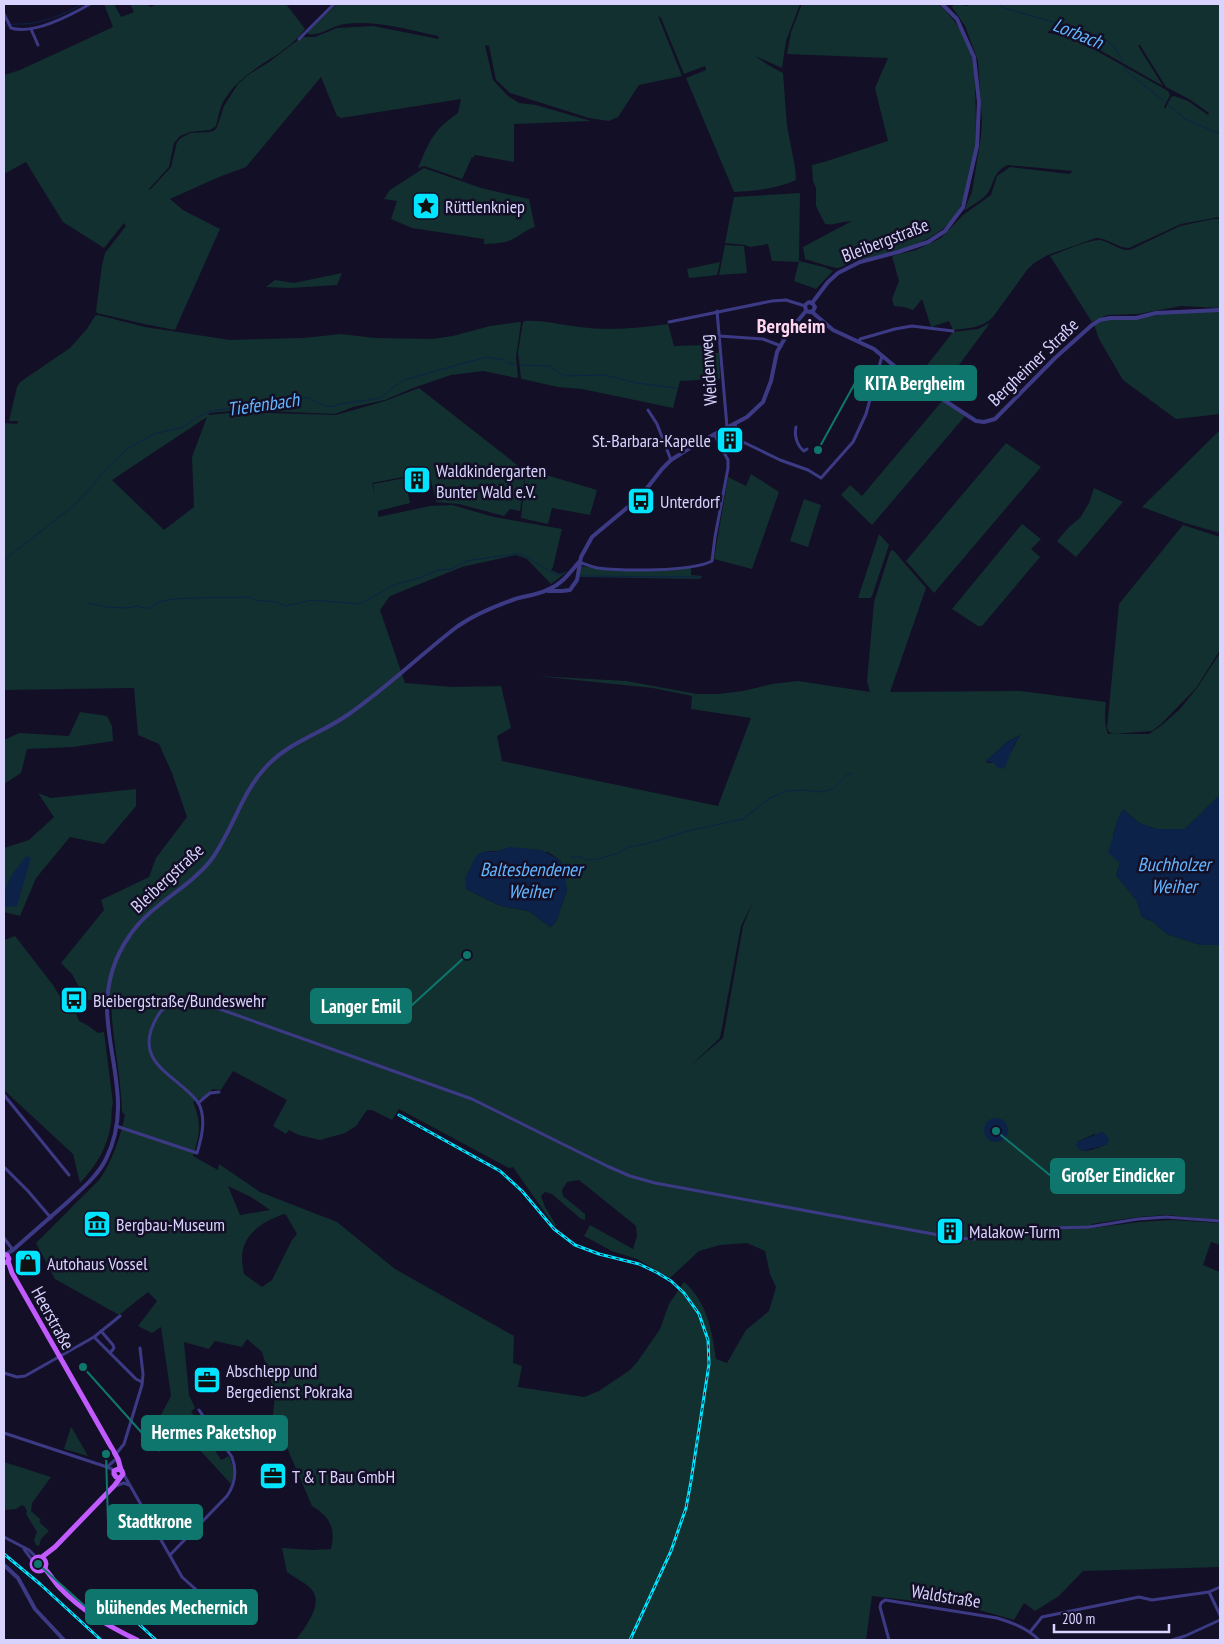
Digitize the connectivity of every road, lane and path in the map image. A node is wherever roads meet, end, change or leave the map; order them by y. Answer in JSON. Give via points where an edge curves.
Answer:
{"nodes":[{"id":1,"x":90,"y":4,"type":"edge"},
{"id":2,"x":334,"y":4,"type":"edge"},
{"id":3,"x":942,"y":4,"type":"edge"},
{"id":4,"x":4,"y":14,"type":"edge"},
{"id":5,"x":31,"y":29,"type":"junction"},
{"id":6,"x":299,"y":39,"type":"dead end"},
{"id":7,"x":38,"y":45,"type":"dead end"},
{"id":8,"x":812,"y":303,"type":"junction"},
{"id":9,"x":804,"y":310,"type":"junction"},
{"id":10,"x":1220,"y":310,"type":"edge"},
{"id":11,"x":717,"y":312,"type":"junction"},
{"id":12,"x":812,"y":312,"type":"junction"},
{"id":13,"x":670,"y":322,"type":"dead end"},
{"id":14,"x":953,"y":331,"type":"dead end"},
{"id":15,"x":720,"y":336,"type":"junction"},
{"id":16,"x":859,"y":342,"type":"junction"},
{"id":17,"x":780,"y":346,"type":"junction"},
{"id":18,"x":882,"y":356,"type":"junction"},
{"id":19,"x":648,"y":410,"type":"dead end"},
{"id":20,"x":735,"y":423,"type":"junction"},
{"id":21,"x":726,"y":427,"type":"junction"},
{"id":22,"x":796,"y":427,"type":"dead end"},
{"id":23,"x":714,"y":434,"type":"junction"},
{"id":24,"x":807,"y":450,"type":"dead end"},
{"id":25,"x":671,"y":460,"type":"junction"},
{"id":26,"x":579,"y":562,"type":"junction"},
{"id":27,"x":569,"y":574,"type":"junction"},
{"id":28,"x":577,"y":580,"type":"junction"},
{"id":29,"x":559,"y":584,"type":"junction"},
{"id":30,"x":547,"y":590,"type":"junction"},
{"id":31,"x":557,"y":591,"type":"junction"},
{"id":32,"x":219,"y":1092,"type":"dead end"},
{"id":33,"x":4,"y":1095,"type":"edge"},
{"id":34,"x":198,"y":1103,"type":"junction"},
{"id":35,"x":116,"y":1126,"type":"junction"},
{"id":36,"x":4,"y":1167,"type":"edge"},
{"id":37,"x":69,"y":1175,"type":"dead end"},
{"id":38,"x":51,"y":1218,"type":"junction"},
{"id":39,"x":1220,"y":1221,"type":"edge"},
{"id":40,"x":4,"y":1238,"type":"edge"},
{"id":41,"x":13,"y":1250,"type":"junction"},
{"id":42,"x":6,"y":1259,"type":"edge"},
{"id":43,"x":120,"y":1316,"type":"dead end"},
{"id":44,"x":101,"y":1331,"type":"junction"},
{"id":45,"x":94,"y":1337,"type":"junction"},
{"id":46,"x":140,"y":1348,"type":"dead end"},
{"id":47,"x":110,"y":1353,"type":"junction"},
{"id":48,"x":59,"y":1357,"type":"junction"},
{"id":49,"x":4,"y":1373,"type":"edge"},
{"id":50,"x":142,"y":1382,"type":"junction"},
{"id":51,"x":199,"y":1410,"type":"dead end"},
{"id":52,"x":4,"y":1433,"type":"edge"},
{"id":53,"x":115,"y":1457,"type":"junction"},
{"id":54,"x":107,"y":1467,"type":"junction"},
{"id":55,"x":118,"y":1473,"type":"junction"},
{"id":56,"x":130,"y":1486,"type":"junction"},
{"id":57,"x":112,"y":1487,"type":"junction"},
{"id":58,"x":4,"y":1538,"type":"edge"},
{"id":59,"x":170,"y":1555,"type":"junction"},
{"id":60,"x":39,"y":1559,"type":"junction"},
{"id":61,"x":4,"y":1565,"type":"edge"},
{"id":62,"x":42,"y":1569,"type":"junction"},
{"id":63,"x":1220,"y":1586,"type":"edge"},
{"id":64,"x":1209,"y":1592,"type":"junction"},
{"id":65,"x":235,"y":1618,"type":"dead end"},
{"id":66,"x":1220,"y":1619,"type":"edge"},
{"id":67,"x":1030,"y":1632,"type":"junction"},
{"id":68,"x":64,"y":1640,"type":"edge"},
{"id":69,"x":137,"y":1640,"type":"edge"},
{"id":70,"x":889,"y":1640,"type":"edge"},
{"id":71,"x":1039,"y":1640,"type":"edge"},
{"id":72,"x":1172,"y":1640,"type":"edge"}],
"edges":[{"from":1,"to":5,"type":"street","via":[[67,17]]},
{"from":2,"to":6,"type":"street"},
{"from":3,"to":8,"type":"street","name":"Bleibergstraße","via":[[957,19],[974,56],[979,102],[977,146],[963,207],[945,231],[928,242],[860,262],[838,273]]},
{"from":4,"to":5,"type":"street","via":[[13,29]]},
{"from":5,"to":7,"type":"street"},
{"from":8,"to":9,"type":"street","via":[[808,303]]},
{"from":8,"to":12,"type":"street","via":[[815,307]]},
{"from":9,"to":11,"type":"street","via":[[794,302],[779,300]]},
{"from":9,"to":12,"type":"street"},
{"from":9,"to":17,"type":"street"},
{"from":10,"to":18,"type":"street","name":"Bergheimer Straße","via":[[1100,320],[1055,358],[995,418],[984,422],[976,421],[945,401]]},
{"from":11,"to":13,"type":"street"},
{"from":11,"to":15,"type":"street","name":"Weidenweg"},
{"from":12,"to":16,"type":"street","via":[[833,330]]},
{"from":14,"to":16,"type":"street","via":[[912,326],[860,339]]},
{"from":15,"to":17,"type":"street","via":[[763,339]]},
{"from":15,"to":21,"type":"street","name":"Weidenweg"},
{"from":16,"to":18,"type":"street"},
{"from":17,"to":20,"type":"street","via":[[763,402]]},
{"from":18,"to":20,"type":"street","via":[[866,414],[853,442],[821,478],[741,441],[737,438]]},
{"from":19,"to":25,"type":"street"},
{"from":20,"to":21,"type":"street"},
{"from":21,"to":23,"type":"street"},
{"from":22,"to":24,"type":"street","via":[[798,444]]},
{"from":23,"to":25,"type":"street"},
{"from":23,"to":26,"type":"street","via":[[728,460],[728,468],[712,561],[656,570],[597,568]]},
{"from":25,"to":26,"type":"street","via":[[640,497],[592,537]]},
{"from":26,"to":27,"type":"street","name":"Bleibergstraße"},
{"from":26,"to":28,"type":"street"},
{"from":27,"to":28,"type":"street","via":[[575,575]]},
{"from":27,"to":29,"type":"street","name":"Bleibergstraße"},
{"from":28,"to":31,"type":"street","via":[[570,590]]},
{"from":29,"to":30,"type":"street","name":"Bleibergstraße"},
{"from":29,"to":31,"type":"street"},
{"from":30,"to":31,"type":"street","name":"Bleibergstraße"},
{"from":30,"to":35,"type":"street","name":"Bleibergstraße","via":[[481,612],[459,626],[368,701],[344,718],[296,742],[263,769],[210,860],[141,921],[115,963],[107,1007],[118,1095]]},
{"from":32,"to":34,"type":"street","via":[[210,1093]]},
{"from":33,"to":37,"type":"street"},
{"from":34,"to":35,"type":"street","via":[[203,1131],[197,1153]]},
{"from":34,"to":39,"type":"street","via":[[160,1068],[149,1046],[150,1032],[158,1014],[175,1002],[198,1001],[472,1099],[607,1166],[655,1184],[955,1238],[974,1239],[1052,1228],[1089,1227],[1138,1218]]},
{"from":35,"to":38,"type":"street","name":"Bleibergstraße","via":[[105,1161],[83,1188]]},
{"from":36,"to":38,"type":"street"},
{"from":38,"to":41,"type":"street","name":"Bleibergstraße"},
{"from":40,"to":41,"type":"street"},
{"from":41,"to":42,"type":"street","name":"Bleibergstraße"},
{"from":42,"to":48,"type":"main road","name":"Heerstraße"},
{"from":43,"to":44,"type":"street"},
{"from":44,"to":45,"type":"street"},
{"from":44,"to":47,"type":"street","via":[[113,1345]]},
{"from":45,"to":47,"type":"street"},
{"from":45,"to":48,"type":"street"},
{"from":46,"to":50,"type":"street"},
{"from":47,"to":50,"type":"street"},
{"from":48,"to":49,"type":"street","via":[[25,1376]]},
{"from":48,"to":53,"type":"main road","name":"Heerstraße"},
{"from":50,"to":53,"type":"street","via":[[124,1444]]},
{"from":51,"to":59,"type":"street","via":[[232,1456],[234,1481],[227,1496]]},
{"from":52,"to":54,"type":"street"},
{"from":53,"to":54,"type":"street"},
{"from":53,"to":55,"type":"main road","name":"Heerstraße"},
{"from":54,"to":55,"type":"street"},
{"from":55,"to":56,"type":"street"},
{"from":55,"to":57,"type":"main road"},
{"from":56,"to":57,"type":"street"},
{"from":56,"to":59,"type":"street"},
{"from":57,"to":60,"type":"main road"},
{"from":58,"to":60,"type":"street","via":[[29,1550]]},
{"from":59,"to":65,"type":"street","via":[[190,1585]]},
{"from":60,"to":62,"type":"main road"},
{"from":60,"to":62,"type":"main road","via":[[32,1565],[34,1569]]},
{"from":61,"to":68,"type":"street","via":[[18,1578],[34,1609]]},
{"from":62,"to":69,"type":"main road","via":[[95,1617]]},
{"from":63,"to":64,"type":"street"},
{"from":64,"to":66,"type":"street"},
{"from":64,"to":67,"type":"street","via":[[1152,1600],[1139,1597],[1042,1617]]},
{"from":66,"to":72,"type":"street"},
{"from":67,"to":70,"type":"street","name":"Waldstraße","via":[[997,1618],[885,1600],[880,1607]]},
{"from":67,"to":71,"type":"street","name":"Waldstraße"}]}
